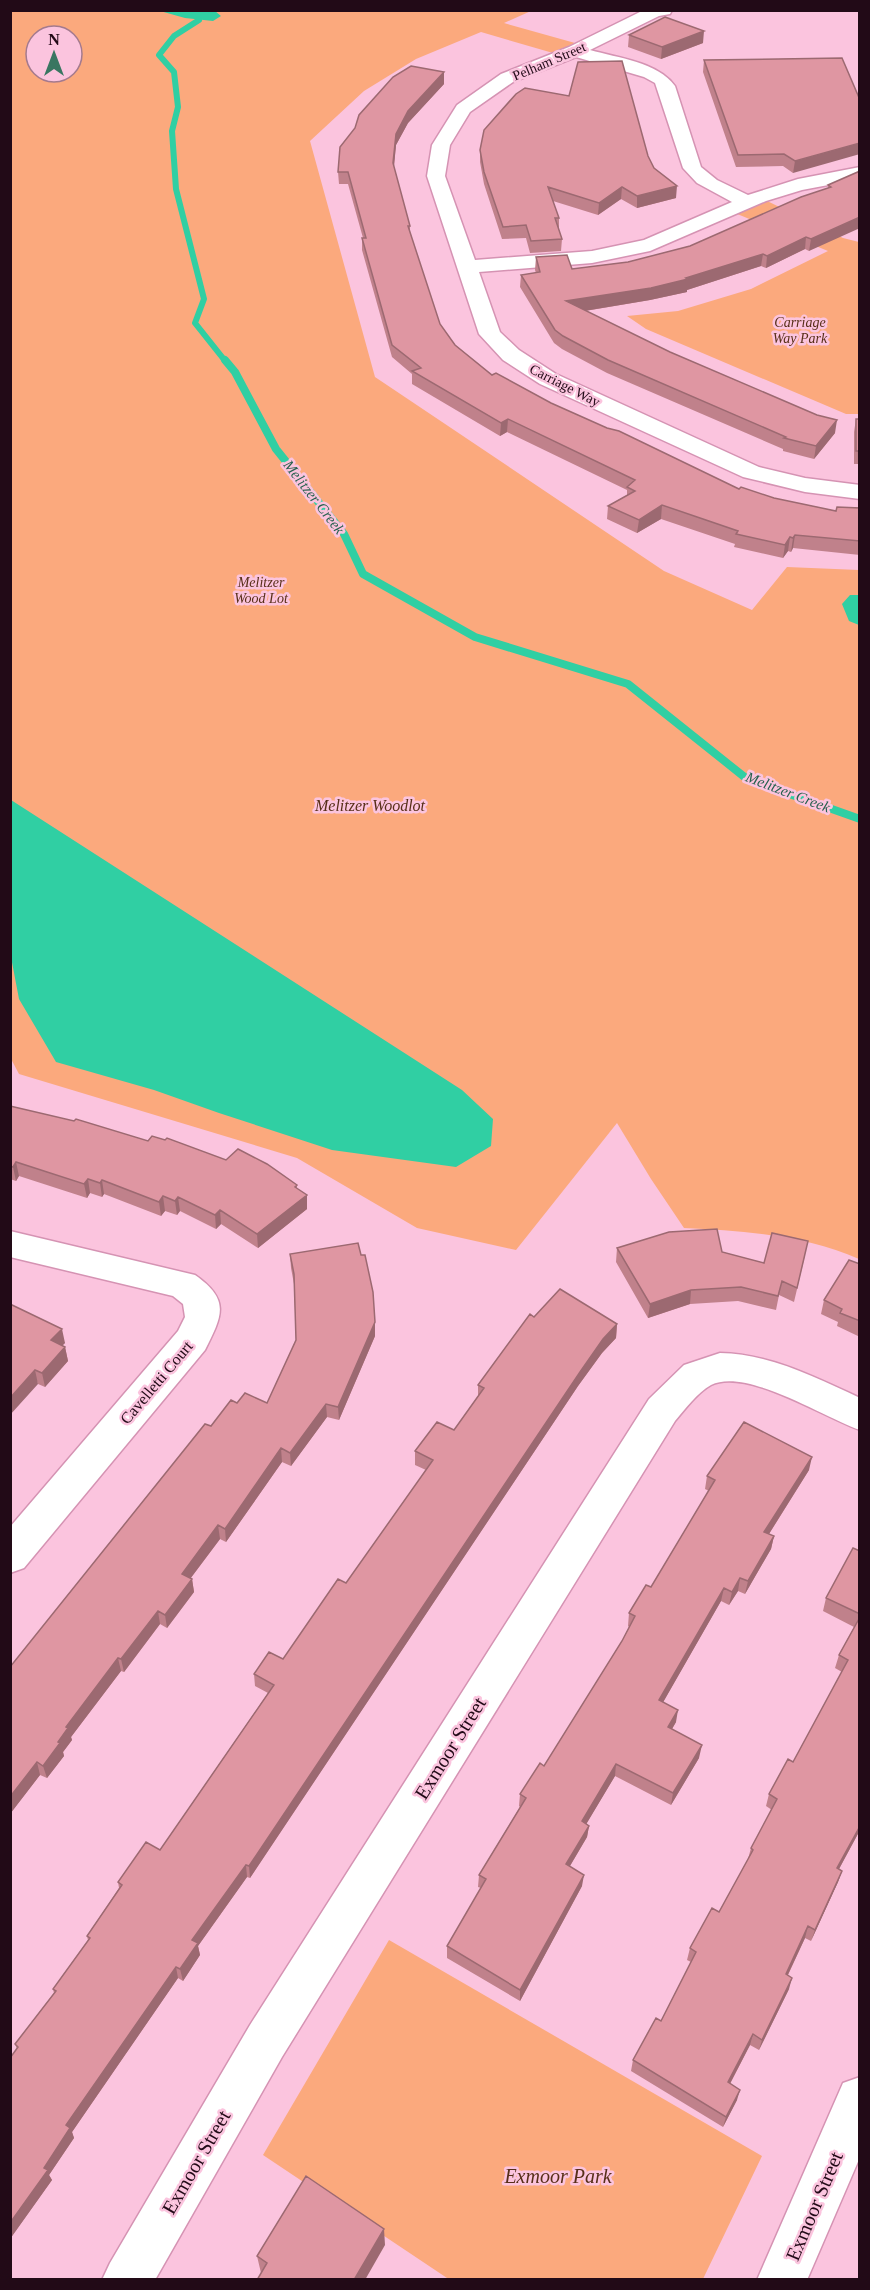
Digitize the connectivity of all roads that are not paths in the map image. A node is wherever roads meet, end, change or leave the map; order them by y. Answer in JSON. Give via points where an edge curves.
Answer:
{"nodes":[{"id":1,"x":664,"y":10,"type":"edge"},
{"id":2,"x":574,"y":51,"type":"junction"},
{"id":3,"x":860,"y":173,"type":"edge"},
{"id":4,"x":748,"y":202,"type":"junction"},
{"id":5,"x":468,"y":267,"type":"junction"},
{"id":6,"x":860,"y":492,"type":"edge"},
{"id":7,"x":10,"y":1244,"type":"edge"},
{"id":8,"x":860,"y":1415,"type":"edge"},
{"id":9,"x":10,"y":1556,"type":"edge"},
{"id":10,"x":860,"y":2100,"type":"edge"},
{"id":11,"x":127,"y":2280,"type":"edge"},
{"id":12,"x":782,"y":2280,"type":"edge"}],
"edges":[{"from":1,"to":2,"type":"street","name":"Pelham Street"},
{"from":2,"to":4,"type":"street","via":[[662,79],[696,174]]},
{"from":2,"to":5,"type":"street","name":"Pelham Street","via":[[507,78],[463,109],[441,145],[436,176]]},
{"from":3,"to":4,"type":"street","via":[[798,185]]},
{"from":4,"to":5,"type":"street","via":[[650,245],[592,257]]},
{"from":5,"to":6,"type":"street","name":"Carriage Way","via":[[490,334],[511,355],[548,379],[751,472],[826,490]]},
{"from":7,"to":9,"type":"street","name":"Cavelletti Court","via":[[183,1285],[200,1297],[203,1317],[192,1340]]},
{"from":8,"to":11,"type":"street","name":"Exmoor Street","via":[[774,1376],[735,1366],[704,1371],[662,1410],[266,2041]]},
{"from":10,"to":12,"type":"street","name":"Exmoor Street"}]}
